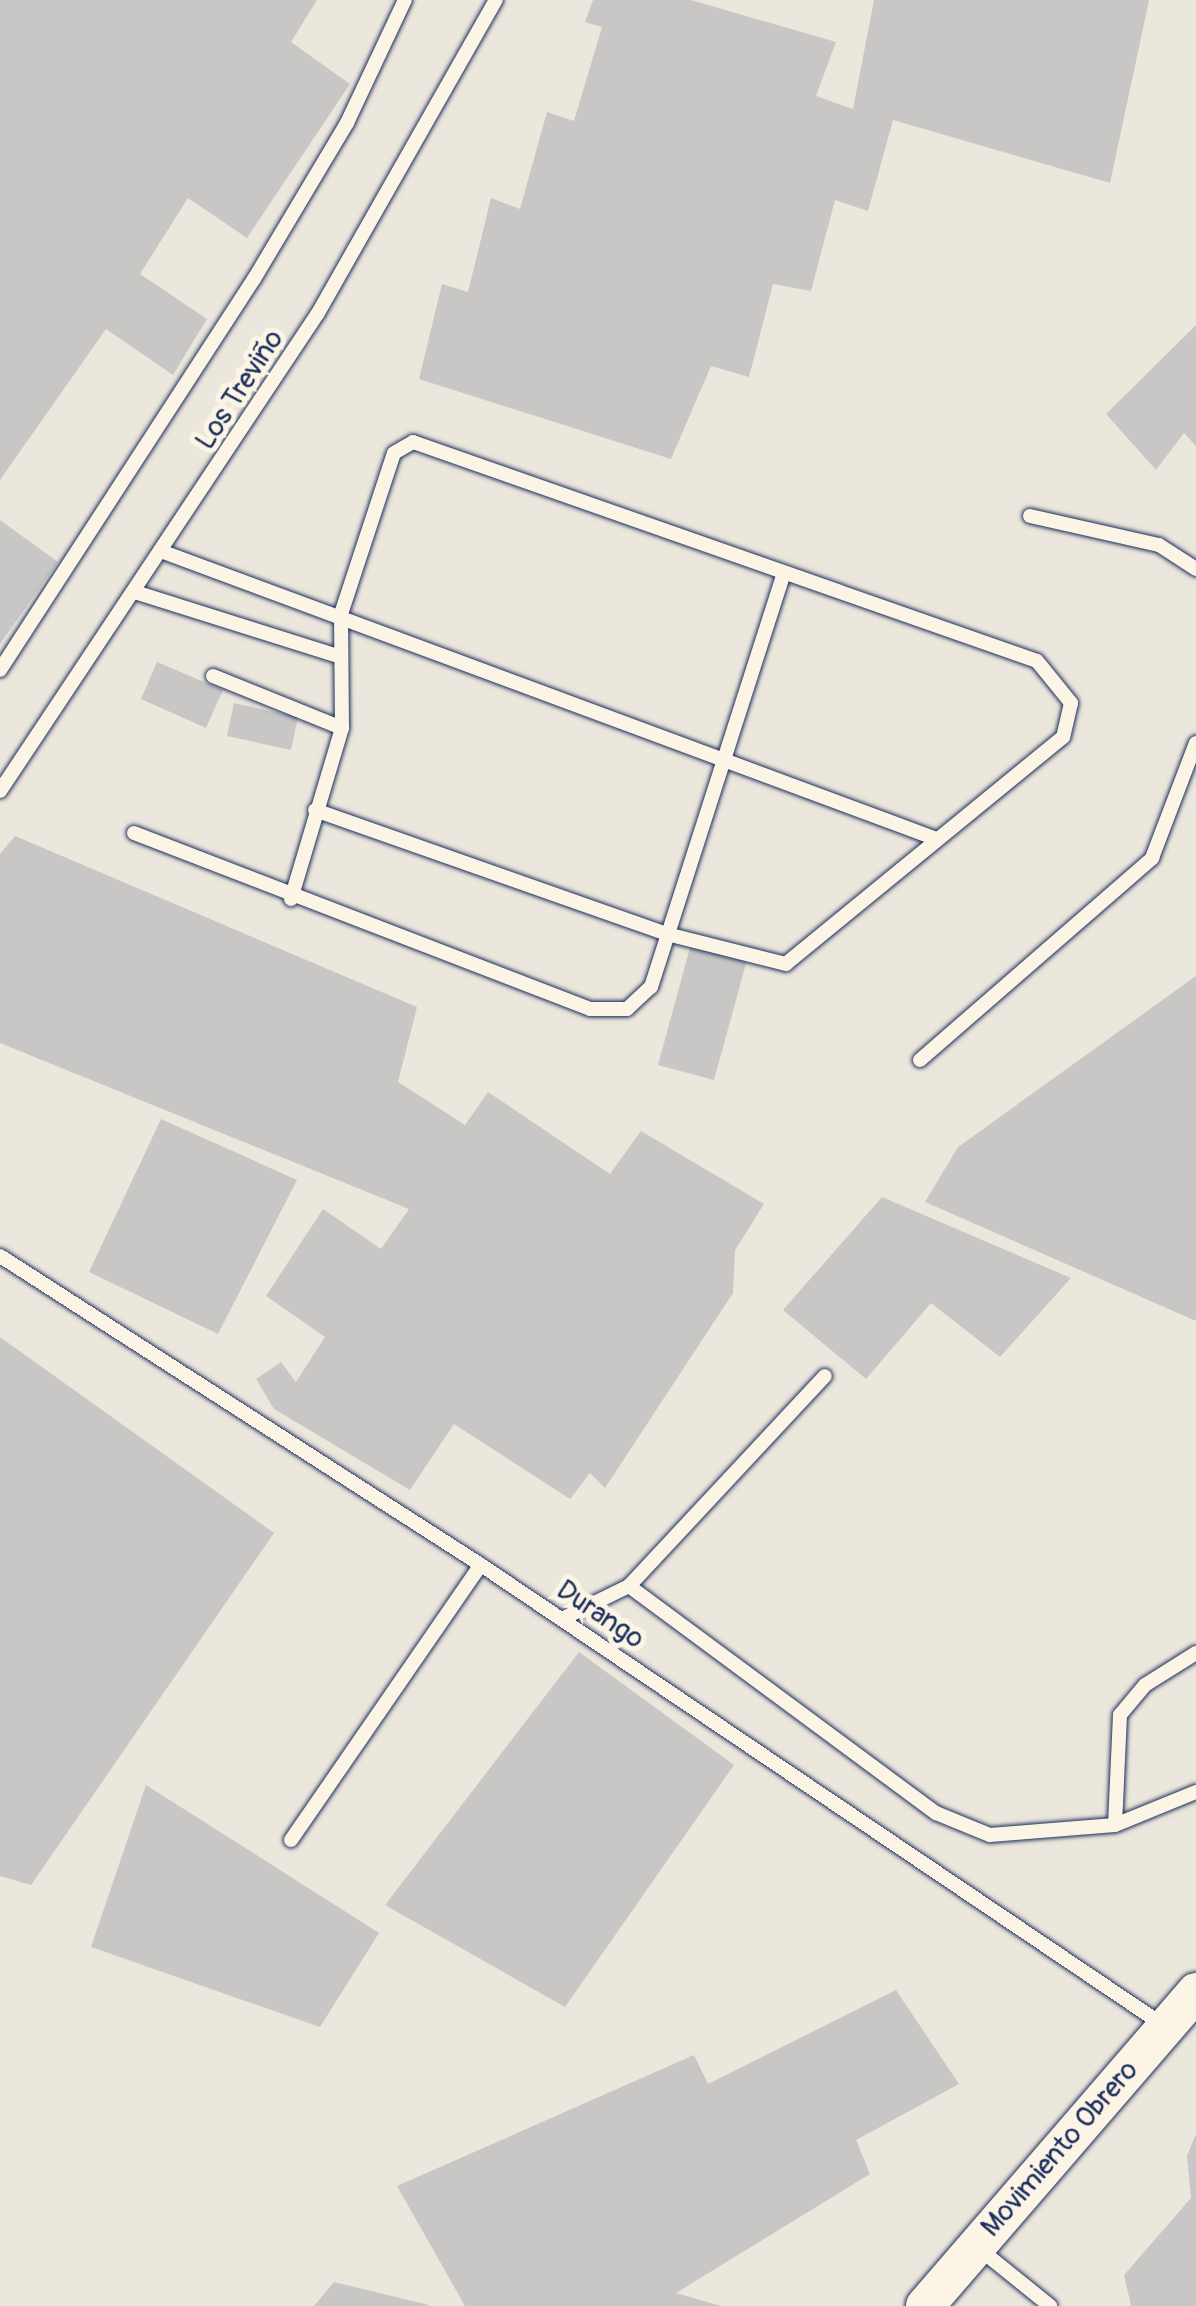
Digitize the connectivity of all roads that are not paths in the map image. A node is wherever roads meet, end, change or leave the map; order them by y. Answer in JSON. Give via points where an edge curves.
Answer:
{"nodes":[{"id":1,"x":405,"y":0,"type":"edge"},
{"id":2,"x":496,"y":0,"type":"edge"},
{"id":3,"x":1030,"y":516,"type":"dead end"},
{"id":4,"x":166,"y":552,"type":"junction"},
{"id":5,"x":1196,"y":569,"type":"edge"},
{"id":6,"x":784,"y":572,"type":"junction"},
{"id":7,"x":138,"y":593,"type":"junction"},
{"id":8,"x":341,"y":614,"type":"junction"},
{"id":9,"x":338,"y":656,"type":"junction"},
{"id":10,"x":0,"y":670,"type":"edge"},
{"id":11,"x":212,"y":676,"type":"dead end"},
{"id":12,"x":342,"y":728,"type":"junction"},
{"id":13,"x":1196,"y":743,"type":"edge"},
{"id":14,"x":720,"y":760,"type":"junction"},
{"id":15,"x":0,"y":791,"type":"edge"},
{"id":16,"x":315,"y":810,"type":"junction"},
{"id":17,"x":134,"y":833,"type":"dead end"},
{"id":18,"x":934,"y":838,"type":"junction"},
{"id":19,"x":291,"y":899,"type":"junction"},
{"id":20,"x":666,"y":934,"type":"junction"},
{"id":21,"x":920,"y":1060,"type":"dead end"},
{"id":22,"x":0,"y":1256,"type":"edge"},
{"id":23,"x":825,"y":1376,"type":"dead end"},
{"id":24,"x":481,"y":1565,"type":"junction"},
{"id":25,"x":629,"y":1586,"type":"junction"},
{"id":26,"x":562,"y":1619,"type":"junction"},
{"id":27,"x":1196,"y":1653,"type":"edge"},
{"id":28,"x":1196,"y":1792,"type":"edge"},
{"id":29,"x":1115,"y":1825,"type":"junction"},
{"id":30,"x":291,"y":1840,"type":"dead end"},
{"id":31,"x":1196,"y":1992,"type":"edge"},
{"id":32,"x":1165,"y":2027,"type":"junction"},
{"id":33,"x":977,"y":2246,"type":"junction"},
{"id":34,"x":1048,"y":2305,"type":"edge"},
{"id":35,"x":924,"y":2306,"type":"edge"}],
"edges":[{"from":1,"to":10,"type":"lane","via":[[347,123],[264,263]]},
{"from":2,"to":4,"type":"lane","name":"Los Treviño","via":[[423,142]]},
{"from":3,"to":5,"type":"lane","via":[[1159,545]]},
{"from":4,"to":7,"type":"lane","name":"Los Treviño"},
{"from":4,"to":8,"type":"lane"},
{"from":6,"to":8,"type":"lane","via":[[405,442],[394,453]]},
{"from":6,"to":14,"type":"lane"},
{"from":6,"to":18,"type":"lane","via":[[1037,660],[1062,686],[1071,724],[1062,737]]},
{"from":7,"to":9,"type":"lane"},
{"from":7,"to":15,"type":"lane","name":"Los Treviño"},
{"from":8,"to":9,"type":"lane"},
{"from":8,"to":14,"type":"lane"},
{"from":9,"to":12,"type":"lane"},
{"from":11,"to":12,"type":"lane"},
{"from":12,"to":16,"type":"lane"},
{"from":13,"to":21,"type":"lane","via":[[1152,858]]},
{"from":14,"to":18,"type":"lane"},
{"from":14,"to":20,"type":"lane"},
{"from":16,"to":19,"type":"lane"},
{"from":16,"to":20,"type":"lane"},
{"from":17,"to":19,"type":"lane"},
{"from":18,"to":20,"type":"lane","via":[[790,963]]},
{"from":19,"to":20,"type":"lane","via":[[590,1010],[640,1001]]},
{"from":22,"to":24,"type":"lane","name":"Durango"},
{"from":23,"to":25,"type":"lane"},
{"from":24,"to":26,"type":"lane","name":"Durango"},
{"from":24,"to":30,"type":"lane"},
{"from":25,"to":26,"type":"lane"},
{"from":25,"to":29,"type":"lane","via":[[936,1813],[990,1835]]},
{"from":26,"to":32,"type":"lane","name":"Durango"},
{"from":27,"to":29,"type":"lane","via":[[1144,1685],[1120,1716]]},
{"from":28,"to":29,"type":"lane"},
{"from":31,"to":32,"type":"street","name":"Movimiento Obrero"},
{"from":32,"to":33,"type":"street","name":"Movimiento Obrero"},
{"from":33,"to":34,"type":"lane"},
{"from":33,"to":35,"type":"street","name":"Movimiento Obrero"}]}
